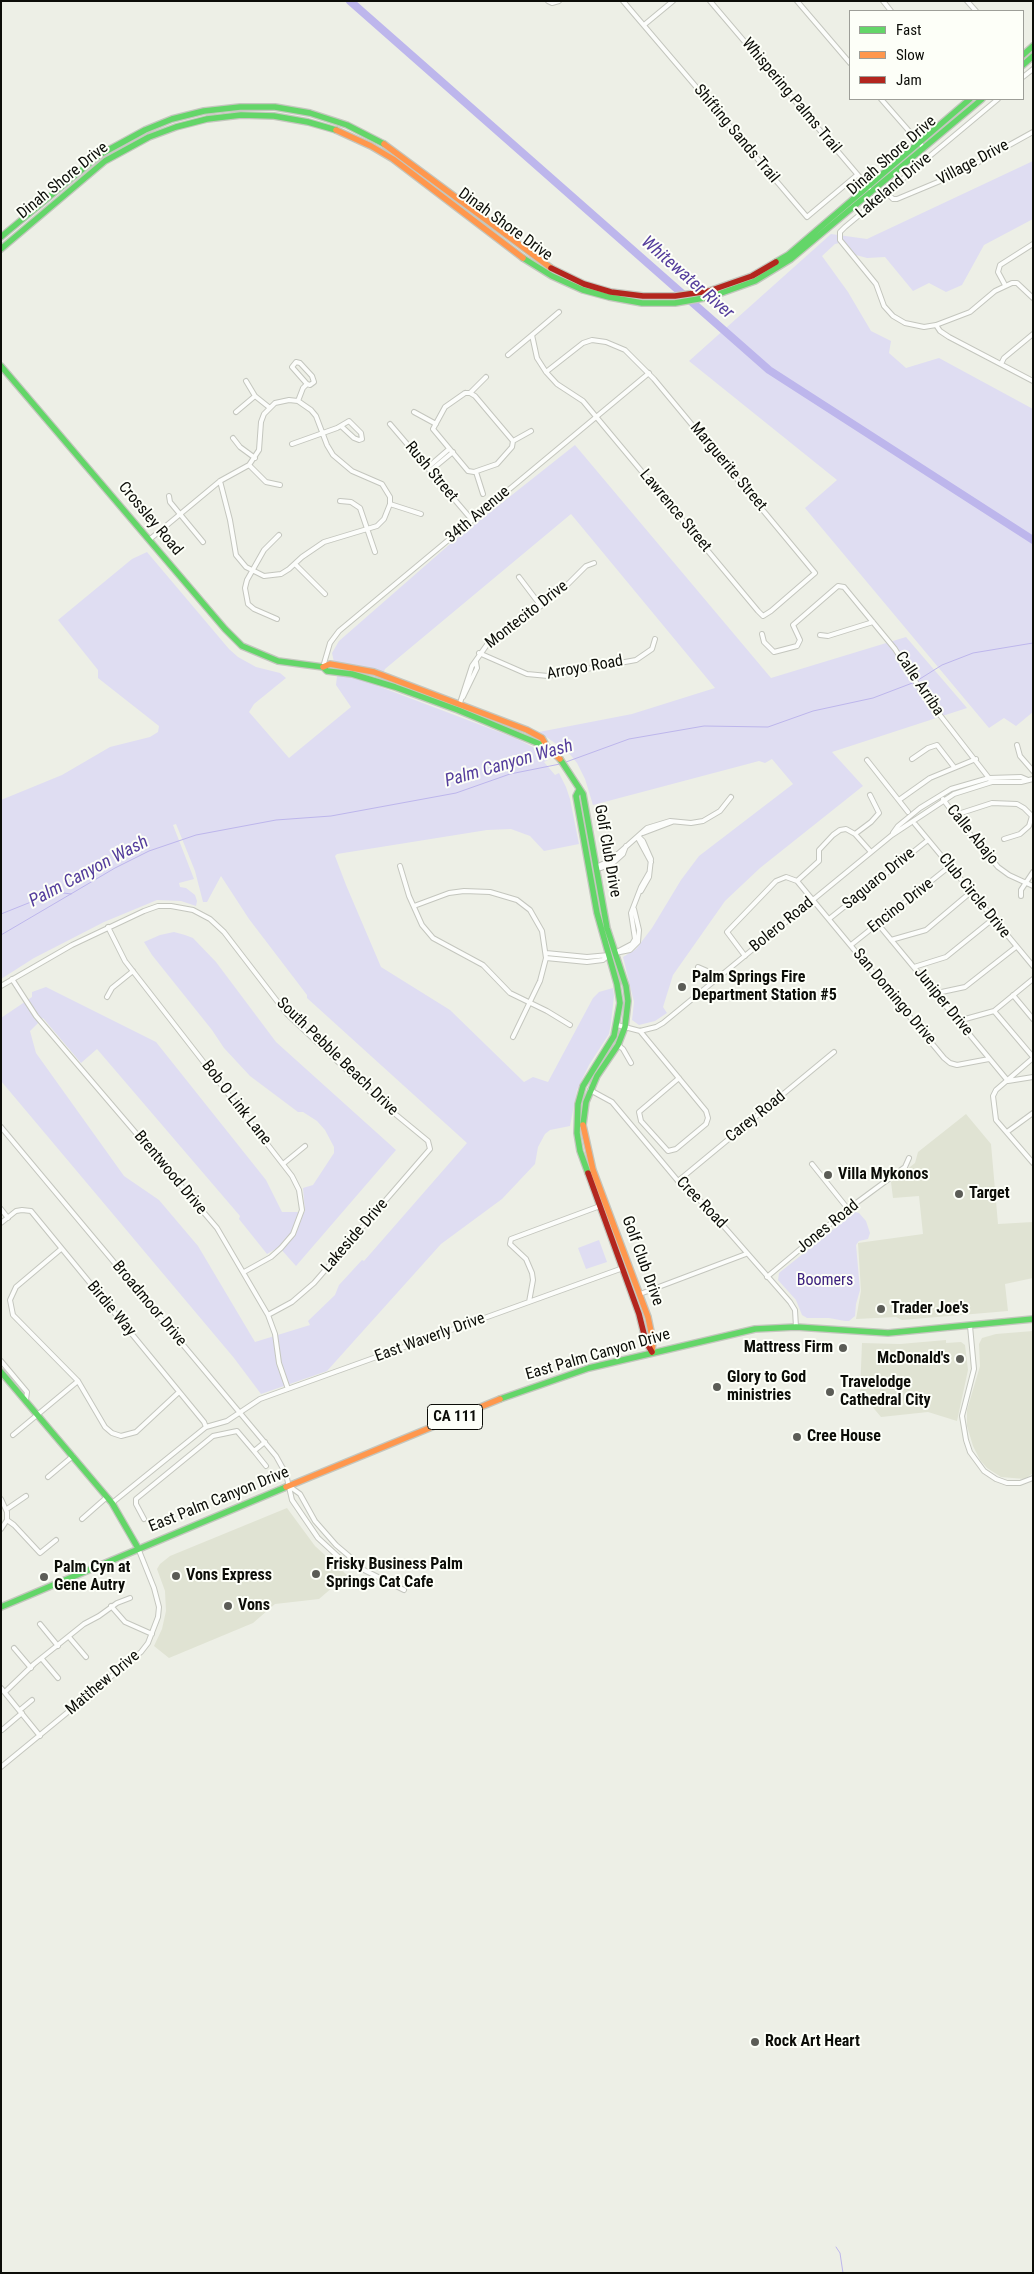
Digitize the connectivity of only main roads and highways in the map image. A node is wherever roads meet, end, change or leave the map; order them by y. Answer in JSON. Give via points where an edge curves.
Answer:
{"nodes":[{"id":1,"x":967,"y":100,"type":"edge"},
{"id":2,"x":981,"y":100,"type":"edge"},
{"id":3,"x":921,"y":144,"type":"junction"},
{"id":4,"x":1,"y":237,"type":"edge"},
{"id":5,"x":1,"y":249,"type":"edge"},
{"id":6,"x":790,"y":257,"type":"junction"},
{"id":7,"x":584,"y":287,"type":"junction"},
{"id":8,"x":1,"y":366,"type":"edge"},
{"id":9,"x":295,"y":663,"type":"joint"},
{"id":10,"x":579,"y":790,"type":"junction"},
{"id":11,"x":612,"y":954,"type":"junction"},
{"id":12,"x":1033,"y":1319,"type":"edge"},
{"id":13,"x":652,"y":1352,"type":"junction"},
{"id":14,"x":2,"y":1374,"type":"edge"},
{"id":15,"x":138,"y":1548,"type":"junction"},
{"id":16,"x":1,"y":1607,"type":"edge"}],
"edges":[{"from":1,"to":3,"type":"main road","name":"Dinah Shore Drive"},
{"from":2,"to":3,"type":"main road","name":"Dinah Shore Drive"},
{"from":3,"to":6,"type":"main road","name":"Dinah Shore Drive","via":[[867,186]]},
{"from":3,"to":6,"type":"main road","name":"Dinah Shore Drive","via":[[872,192]]},
{"from":4,"to":7,"type":"main road","name":"Dinah Shore Drive","via":[[101,154],[132,136],[172,119],[204,111],[275,107],[310,113],[348,125],[375,139],[533,255]]},
{"from":5,"to":7,"type":"main road","name":"Dinah Shore Drive","via":[[105,161],[143,140],[207,119],[274,116],[344,133],[371,146],[393,159],[528,262],[552,276]]},
{"from":6,"to":7,"type":"main road","name":"Dinah Shore Drive","via":[[752,276],[709,291],[675,296],[643,296]]},
{"from":8,"to":9,"type":"main road","name":"Crossley Road","via":[[234,639],[264,656]]},
{"from":9,"to":10,"type":"main road","name":"Golf Club Drive","via":[[364,677],[459,707],[547,747],[570,772]]},
{"from":10,"to":11,"type":"main road","name":"Golf Club Drive","via":[[583,794]]},
{"from":10,"to":11,"type":"main road","name":"Golf Club Drive","via":[[576,796],[588,867],[602,934]]},
{"from":11,"to":13,"type":"main road","name":"Golf Club Drive","via":[[620,997],[617,1025],[614,1036],[583,1086],[576,1120],[580,1151]]},
{"from":11,"to":13,"type":"main road","name":"Golf Club Drive","via":[[626,986],[625,1027],[618,1045],[590,1090],[584,1111],[586,1147],[640,1294],[653,1341]]},
{"from":12,"to":13,"type":"main road","name":"East Palm Canyon Drive","number":"CA 111","via":[[888,1333],[796,1327],[755,1330]]},
{"from":13,"to":15,"type":"main road","name":"East Palm Canyon Drive","number":"CA 111","via":[[589,1368],[524,1390]]},
{"from":14,"to":15,"type":"main road","via":[[112,1503]]},
{"from":15,"to":16,"type":"main road","name":"East Palm Canyon Drive"}]}
